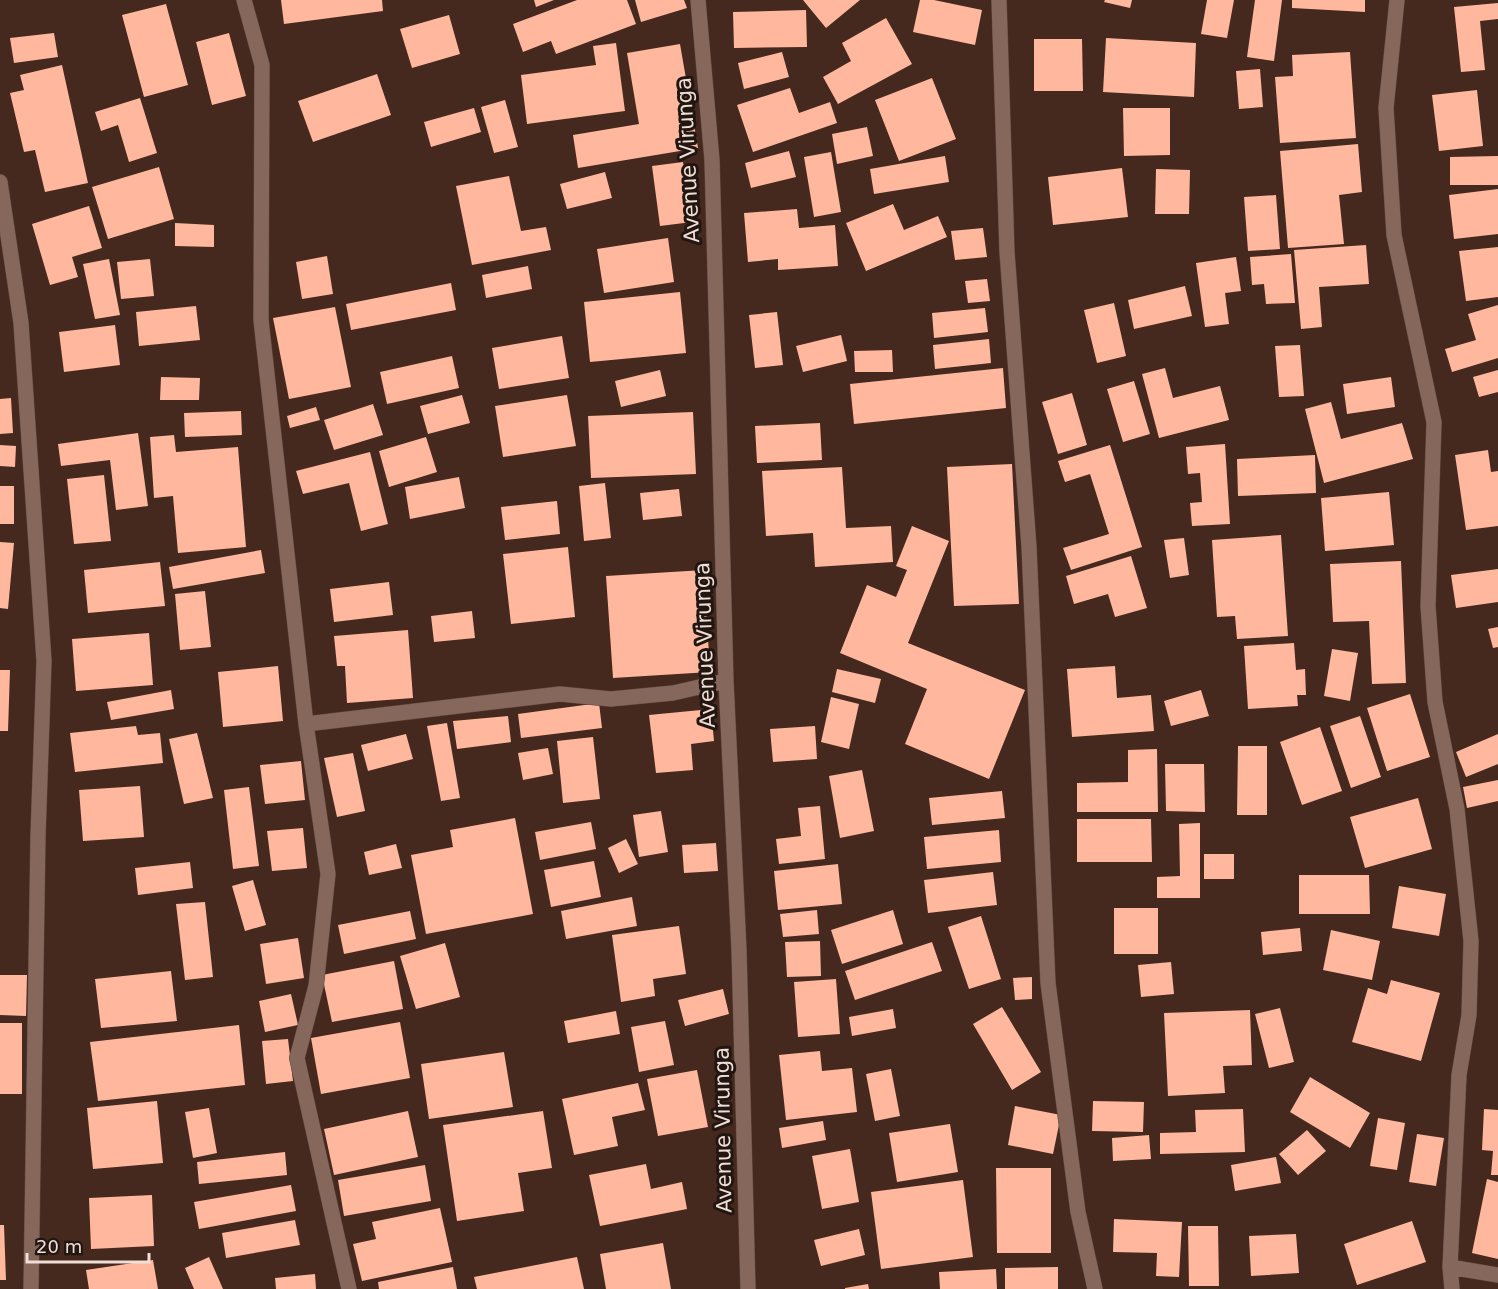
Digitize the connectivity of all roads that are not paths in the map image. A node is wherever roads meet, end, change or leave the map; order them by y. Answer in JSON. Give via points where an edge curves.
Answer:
{"nodes":[{"id":1,"x":244,"y":0,"type":"edge"},
{"id":2,"x":699,"y":0,"type":"edge"},
{"id":3,"x":999,"y":0,"type":"edge"},
{"id":4,"x":1397,"y":0,"type":"edge"},
{"id":5,"x":0,"y":182,"type":"edge"},
{"id":6,"x":726,"y":681,"type":"junction"},
{"id":7,"x":306,"y":724,"type":"junction"},
{"id":8,"x":1450,"y":1267,"type":"junction"},
{"id":9,"x":1498,"y":1275,"type":"edge"},
{"id":10,"x":31,"y":1289,"type":"edge"},
{"id":11,"x":349,"y":1289,"type":"edge"},
{"id":12,"x":748,"y":1289,"type":"edge"},
{"id":13,"x":1095,"y":1289,"type":"edge"},
{"id":14,"x":1452,"y":1289,"type":"edge"}],
"edges":[{"from":1,"to":7,"type":"street","via":[[262,65],[261,320]]},
{"from":2,"to":6,"type":"street","name":"Avenue Virunga","via":[[712,160]]},
{"from":3,"to":13,"type":"street","via":[[1007,252],[1029,547],[1048,983],[1078,1212]]},
{"from":4,"to":8,"type":"street","via":[[1386,108],[1394,235],[1434,422],[1428,606],[1435,702],[1457,809],[1471,940],[1469,1015],[1459,1075]]},
{"from":5,"to":10,"type":"street","via":[[21,323],[44,662]]},
{"from":6,"to":7,"type":"street","via":[[673,693],[611,699],[560,694]]},
{"from":6,"to":12,"type":"street","name":"Avenue Virunga","via":[[739,950]]},
{"from":7,"to":11,"type":"street","via":[[328,874],[316,986],[297,1058]]},
{"from":8,"to":9,"type":"street"},
{"from":8,"to":14,"type":"street"}]}
